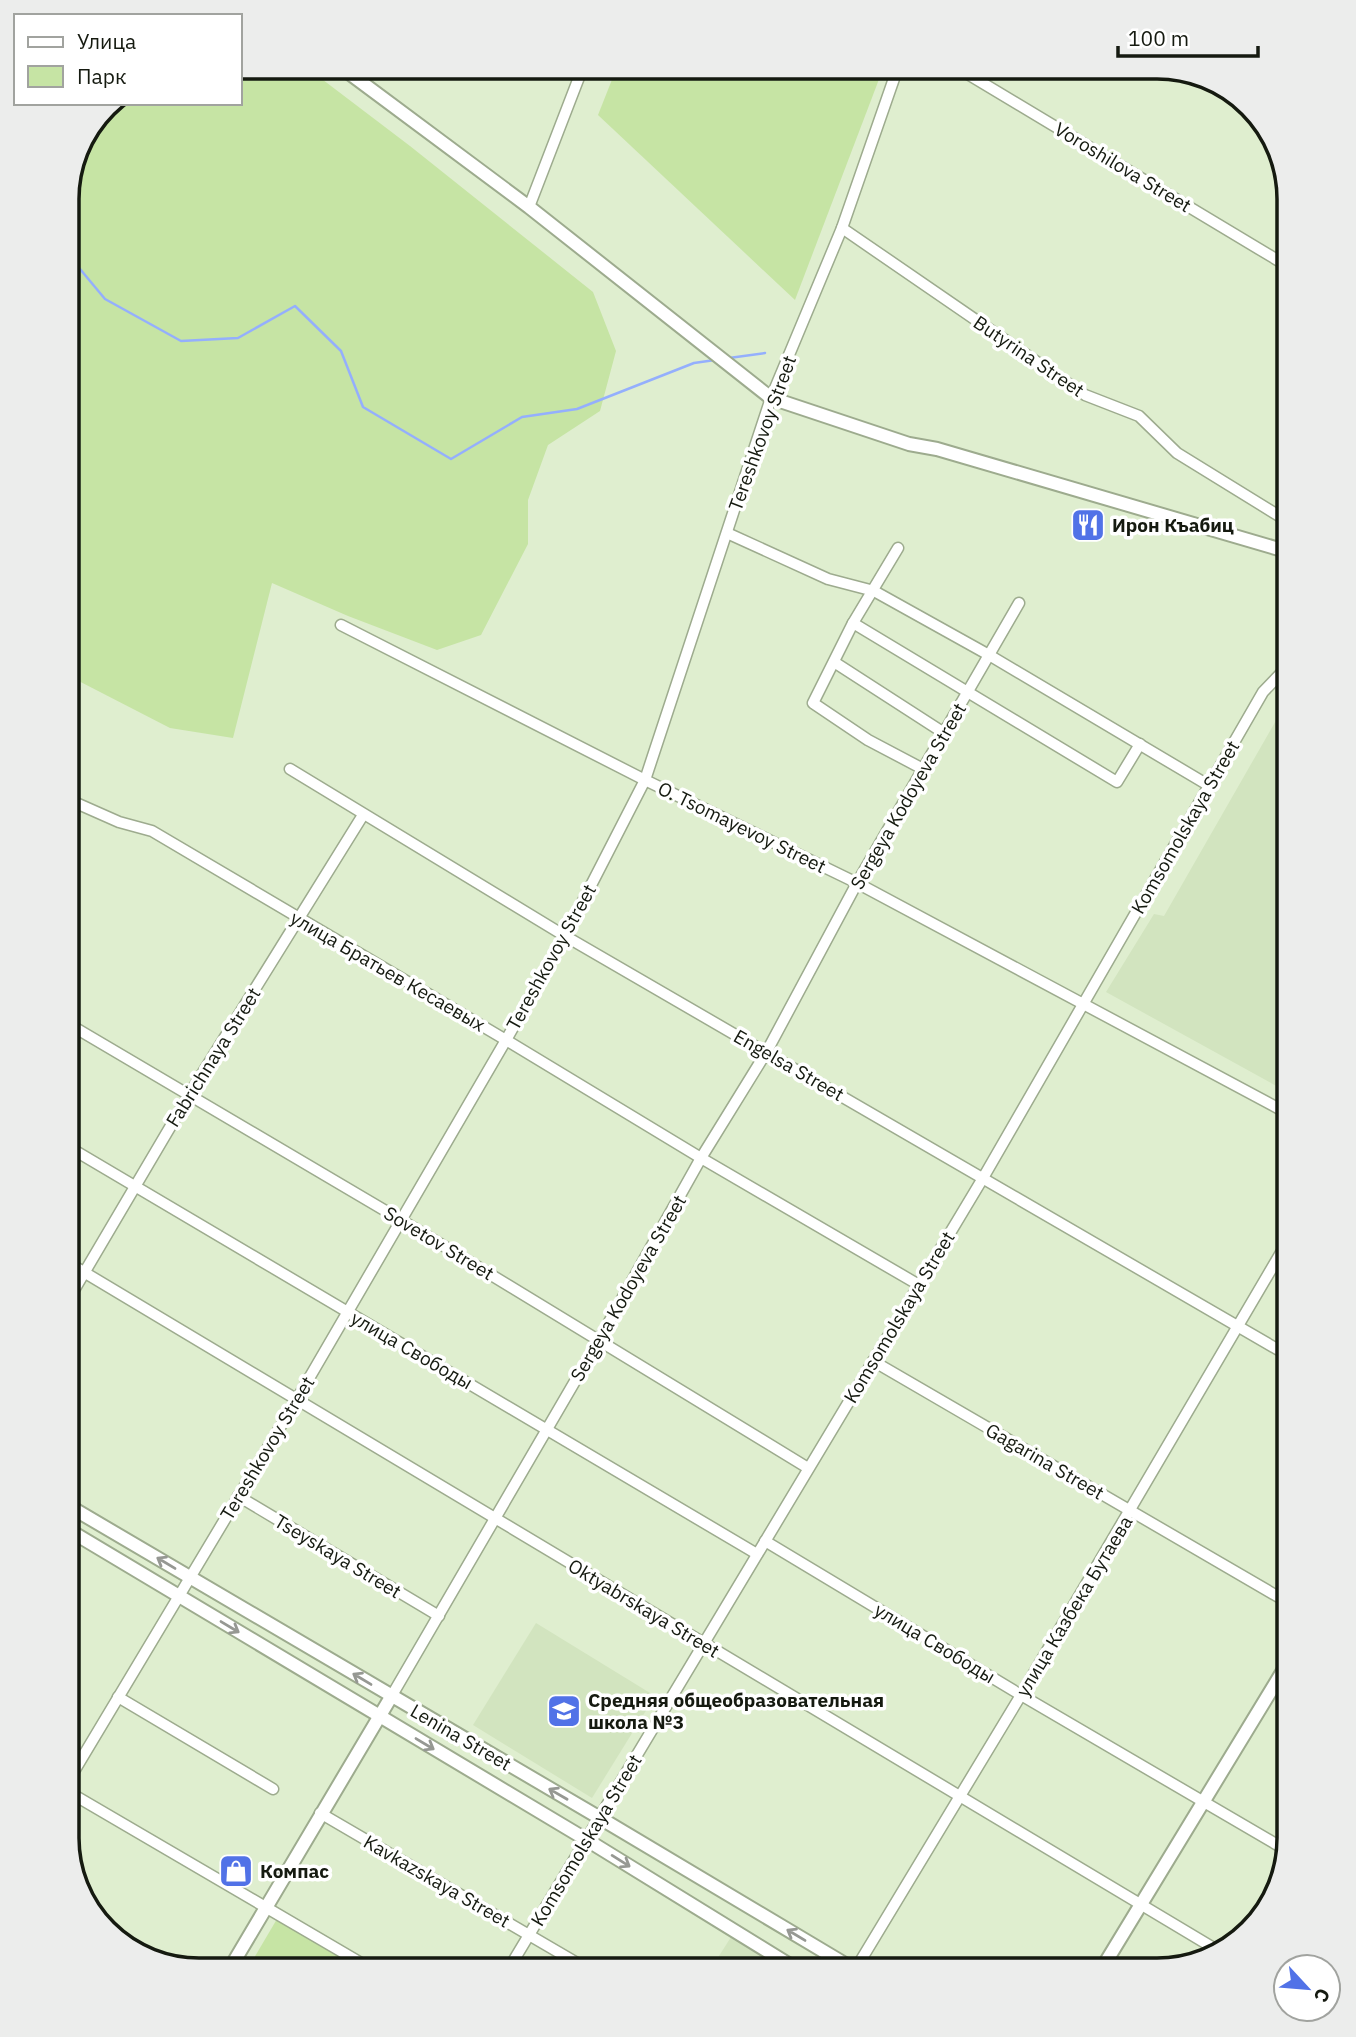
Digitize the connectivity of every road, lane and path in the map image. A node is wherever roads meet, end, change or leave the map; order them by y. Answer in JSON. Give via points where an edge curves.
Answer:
{"nodes":[{"id":1,"x":358,"y":79,"type":"edge"},
{"id":2,"x":578,"y":79,"type":"edge"},
{"id":3,"x":894,"y":79,"type":"edge"},
{"id":4,"x":976,"y":79,"type":"edge"},
{"id":5,"x":529,"y":207,"type":"junction"},
{"id":6,"x":842,"y":228,"type":"junction"},
{"id":7,"x":1277,"y":259,"type":"edge"},
{"id":8,"x":771,"y":398,"type":"junction"},
{"id":9,"x":1277,"y":514,"type":"edge"},
{"id":10,"x":727,"y":533,"type":"junction"},
{"id":11,"x":898,"y":548,"type":"dead end"},
{"id":12,"x":1277,"y":548,"type":"edge"},
{"id":13,"x":874,"y":591,"type":"junction"},
{"id":14,"x":1019,"y":603,"type":"dead end"},
{"id":15,"x":853,"y":623,"type":"junction"},
{"id":16,"x":341,"y":625,"type":"dead end"},
{"id":17,"x":989,"y":655,"type":"junction"},
{"id":18,"x":834,"y":662,"type":"junction"},
{"id":19,"x":1277,"y":677,"type":"edge"},
{"id":20,"x":968,"y":692,"type":"junction"},
{"id":21,"x":944,"y":733,"type":"junction"},
{"id":22,"x":1140,"y":744,"type":"junction"},
{"id":23,"x":290,"y":769,"type":"dead end"},
{"id":24,"x":923,"y":769,"type":"junction"},
{"id":25,"x":645,"y":780,"type":"junction"},
{"id":26,"x":1208,"y":785,"type":"junction"},
{"id":27,"x":79,"y":804,"type":"edge"},
{"id":28,"x":363,"y":815,"type":"junction"},
{"id":29,"x":856,"y":883,"type":"junction"},
{"id":30,"x":299,"y":919,"type":"junction"},
{"id":31,"x":565,"y":936,"type":"junction"},
{"id":32,"x":1084,"y":1004,"type":"junction"},
{"id":33,"x":79,"y":1030,"type":"edge"},
{"id":34,"x":506,"y":1040,"type":"junction"},
{"id":35,"x":767,"y":1051,"type":"junction"},
{"id":36,"x":189,"y":1095,"type":"junction"},
{"id":37,"x":1277,"y":1107,"type":"edge"},
{"id":38,"x":79,"y":1153,"type":"edge"},
{"id":39,"x":701,"y":1158,"type":"junction"},
{"id":40,"x":983,"y":1178,"type":"junction"},
{"id":41,"x":135,"y":1186,"type":"junction"},
{"id":42,"x":401,"y":1220,"type":"junction"},
{"id":43,"x":1277,"y":1261,"type":"edge"},
{"id":44,"x":79,"y":1270,"type":"edge"},
{"id":45,"x":83,"y":1272,"type":"junction"},
{"id":46,"x":79,"y":1279,"type":"edge"},
{"id":47,"x":919,"y":1285,"type":"junction"},
{"id":48,"x":348,"y":1312,"type":"junction"},
{"id":49,"x":1238,"y":1327,"type":"junction"},
{"id":50,"x":599,"y":1340,"type":"junction"},
{"id":51,"x":1277,"y":1349,"type":"edge"},
{"id":52,"x":873,"y":1361,"type":"junction"},
{"id":53,"x":297,"y":1399,"type":"junction"},
{"id":54,"x":547,"y":1428,"type":"junction"},
{"id":55,"x":808,"y":1468,"type":"junction"},
{"id":56,"x":238,"y":1496,"type":"junction"},
{"id":57,"x":1131,"y":1510,"type":"junction"},
{"id":58,"x":79,"y":1512,"type":"edge"},
{"id":59,"x":495,"y":1519,"type":"junction"},
{"id":60,"x":79,"y":1537,"type":"edge"},
{"id":61,"x":765,"y":1541,"type":"junction"},
{"id":62,"x":757,"y":1554,"type":"junction"},
{"id":63,"x":189,"y":1577,"type":"junction"},
{"id":64,"x":178,"y":1595,"type":"junction"},
{"id":65,"x":1277,"y":1595,"type":"edge"},
{"id":66,"x":439,"y":1616,"type":"junction"},
{"id":67,"x":704,"y":1644,"type":"junction"},
{"id":68,"x":1277,"y":1682,"type":"edge"},
{"id":69,"x":1021,"y":1695,"type":"junction"},
{"id":70,"x":391,"y":1696,"type":"junction"},
{"id":71,"x":118,"y":1697,"type":"junction"},
{"id":72,"x":379,"y":1716,"type":"junction"},
{"id":73,"x":79,"y":1762,"type":"edge"},
{"id":74,"x":273,"y":1789,"type":"dead end"},
{"id":75,"x":961,"y":1797,"type":"junction"},
{"id":76,"x":79,"y":1798,"type":"edge"},
{"id":77,"x":1203,"y":1802,"type":"junction"},
{"id":78,"x":320,"y":1813,"type":"junction"},
{"id":79,"x":600,"y":1818,"type":"junction"},
{"id":80,"x":587,"y":1840,"type":"junction"},
{"id":81,"x":1277,"y":1845,"type":"edge"},
{"id":82,"x":1140,"y":1905,"type":"junction"},
{"id":83,"x":266,"y":1906,"type":"junction"},
{"id":84,"x":529,"y":1934,"type":"junction"},
{"id":85,"x":1210,"y":1946,"type":"edge"},
{"id":86,"x":236,"y":1958,"type":"edge"},
{"id":87,"x":353,"y":1958,"type":"edge"},
{"id":88,"x":515,"y":1958,"type":"edge"},
{"id":89,"x":569,"y":1958,"type":"edge"},
{"id":90,"x":779,"y":1958,"type":"edge"},
{"id":91,"x":835,"y":1958,"type":"edge"},
{"id":92,"x":862,"y":1958,"type":"edge"},
{"id":93,"x":1108,"y":1958,"type":"edge"}],
"edges":[{"from":1,"to":5,"type":"street"},
{"from":2,"to":5,"type":"street"},
{"from":3,"to":6,"type":"street","name":"Tereshkovoy Street"},
{"from":4,"to":7,"type":"street","name":"Voroshilova Street"},
{"from":5,"to":8,"type":"street"},
{"from":6,"to":8,"type":"street","name":"Tereshkovoy Street"},
{"from":6,"to":9,"type":"street","name":"Butyrina Street","via":[[1085,395],[1139,416],[1177,453]]},
{"from":8,"to":10,"type":"street","name":"Tereshkovoy Street"},
{"from":8,"to":12,"type":"street","via":[[909,444]]},
{"from":10,"to":13,"type":"street","via":[[828,579]]},
{"from":10,"to":25,"type":"street","name":"Tereshkovoy Street"},
{"from":11,"to":13,"type":"street"},
{"from":13,"to":15,"type":"street"},
{"from":13,"to":17,"type":"street"},
{"from":14,"to":17,"type":"street","name":"Sergeya Kodoyeva Street"},
{"from":15,"to":18,"type":"street"},
{"from":15,"to":20,"type":"street"},
{"from":16,"to":25,"type":"street","name":"O. Tsomayevoy Street"},
{"from":17,"to":20,"type":"street","name":"Sergeya Kodoyeva Street"},
{"from":17,"to":22,"type":"street"},
{"from":18,"to":21,"type":"street"},
{"from":18,"to":24,"type":"street","via":[[813,703]]},
{"from":19,"to":26,"type":"street","name":"Komsomolskaya Street","via":[[1263,692]]},
{"from":20,"to":21,"type":"street","name":"Sergeya Kodoyeva Street"},
{"from":20,"to":22,"type":"street","via":[[1117,782]]},
{"from":21,"to":24,"type":"street","name":"Sergeya Kodoyeva Street"},
{"from":22,"to":26,"type":"street"},
{"from":23,"to":28,"type":"street","name":"Engelsa Street"},
{"from":24,"to":29,"type":"street","name":"Sergeya Kodoyeva Street"},
{"from":25,"to":29,"type":"street","name":"O. Tsomayevoy Street"},
{"from":25,"to":31,"type":"street","name":"Tereshkovoy Street"},
{"from":26,"to":32,"type":"street","name":"Komsomolskaya Street"},
{"from":27,"to":30,"type":"street","name":"улица Братьев Кесаевых","via":[[152,831]]},
{"from":28,"to":30,"type":"street","name":"Fabrichnaya Street"},
{"from":28,"to":31,"type":"street","name":"Engelsa Street"},
{"from":29,"to":32,"type":"street","name":"O. Tsomayevoy Street"},
{"from":29,"to":35,"type":"street","name":"Sergeya Kodoyeva Street"},
{"from":30,"to":34,"type":"street","name":"улица Братьев Кесаевых"},
{"from":30,"to":36,"type":"street","name":"Fabrichnaya Street"},
{"from":31,"to":34,"type":"street","name":"Tereshkovoy Street"},
{"from":31,"to":35,"type":"street","name":"Engelsa Street"},
{"from":32,"to":37,"type":"street","name":"O. Tsomayevoy Street"},
{"from":32,"to":40,"type":"street","name":"Komsomolskaya Street"},
{"from":33,"to":36,"type":"street","name":"Sovetov Street"},
{"from":34,"to":39,"type":"street","name":"улица Братьев Кесаевых"},
{"from":34,"to":42,"type":"street","name":"Tereshkovoy Street"},
{"from":35,"to":39,"type":"street","name":"Sergeya Kodoyeva Street"},
{"from":35,"to":40,"type":"street","name":"Engelsa Street"},
{"from":36,"to":41,"type":"street","name":"Fabrichnaya Street"},
{"from":36,"to":42,"type":"street","name":"Sovetov Street"},
{"from":38,"to":41,"type":"street","name":"улица Свободы"},
{"from":39,"to":47,"type":"street","name":"улица Братьев Кесаевых"},
{"from":39,"to":50,"type":"street","name":"Sergeya Kodoyeva Street"},
{"from":40,"to":47,"type":"street","name":"Komsomolskaya Street"},
{"from":40,"to":49,"type":"street","name":"Engelsa Street"},
{"from":41,"to":45,"type":"street","name":"Fabrichnaya Street"},
{"from":41,"to":48,"type":"street","name":"улица Свободы"},
{"from":42,"to":48,"type":"street","name":"Tereshkovoy Street"},
{"from":42,"to":50,"type":"street","name":"Sovetov Street"},
{"from":43,"to":49,"type":"street","name":"улица Казбека Бутаева"},
{"from":44,"to":45,"type":"street","name":"Oktyabrskaya Street"},
{"from":45,"to":46,"type":"street","name":"Fabrichnaya Street"},
{"from":45,"to":53,"type":"street","name":"Oktyabrskaya Street"},
{"from":47,"to":52,"type":"street","name":"Komsomolskaya Street"},
{"from":48,"to":53,"type":"street","name":"Tereshkovoy Street"},
{"from":48,"to":54,"type":"street","name":"улица Свободы"},
{"from":49,"to":51,"type":"street","name":"Engelsa Street"},
{"from":49,"to":57,"type":"street","name":"улица Казбека Бутаева"},
{"from":50,"to":54,"type":"street","name":"Sergeya Kodoyeva Street"},
{"from":50,"to":55,"type":"street","name":"Sovetov Street"},
{"from":52,"to":55,"type":"street","name":"Komsomolskaya Street"},
{"from":52,"to":57,"type":"street","name":"Gagarina Street"},
{"from":53,"to":56,"type":"street","name":"Tereshkovoy Street"},
{"from":53,"to":59,"type":"street","name":"Oktyabrskaya Street"},
{"from":54,"to":59,"type":"street","name":"Sergeya Kodoyeva Street"},
{"from":54,"to":62,"type":"street","name":"улица Свободы"},
{"from":55,"to":61,"type":"street","name":"Komsomolskaya Street"},
{"from":56,"to":63,"type":"street","name":"Tereshkovoy Street"},
{"from":56,"to":66,"type":"street","name":"Tseyskaya Street"},
{"from":57,"to":65,"type":"street","name":"Gagarina Street"},
{"from":57,"to":69,"type":"street","name":"улица Казбека Бутаева"},
{"from":63,"to":58,"type":"street","name":"Lenina Street","one_way":true},
{"from":59,"to":66,"type":"street","name":"Sergeya Kodoyeva Street"},
{"from":59,"to":67,"type":"street","name":"Oktyabrskaya Street"},
{"from":60,"to":64,"type":"street","name":"Lenina Street"},
{"from":61,"to":62,"type":"street","name":"Komsomolskaya Street"},
{"from":61,"to":69,"type":"street","name":"улица Свободы"},
{"from":62,"to":67,"type":"street","name":"Komsomolskaya Street"},
{"from":63,"to":64,"type":"street","name":"Tereshkovoy Street"},
{"from":70,"to":63,"type":"street","name":"Lenina Street","one_way":true},
{"from":64,"to":71,"type":"street","name":"Tereshkovoy Street"},
{"from":64,"to":72,"type":"street","name":"Lenina Street","one_way":true},
{"from":66,"to":70,"type":"street","name":"Sergeya Kodoyeva Street"},
{"from":67,"to":75,"type":"street","name":"Oktyabrskaya Street"},
{"from":67,"to":79,"type":"street","name":"Komsomolskaya Street"},
{"from":68,"to":77,"type":"street"},
{"from":69,"to":75,"type":"street","name":"улица Казбека Бутаева"},
{"from":69,"to":77,"type":"street","name":"улица Свободы"},
{"from":70,"to":72,"type":"street","name":"Sergeya Kodoyeva Street"},
{"from":79,"to":70,"type":"street","name":"Lenina Street","one_way":true},
{"from":71,"to":73,"type":"street","name":"Tereshkovoy Street"},
{"from":71,"to":74,"type":"street"},
{"from":72,"to":78,"type":"street","name":"Sergeya Kodoyeva Street"},
{"from":72,"to":80,"type":"street","name":"Lenina Street","one_way":true},
{"from":75,"to":82,"type":"street","name":"Oktyabrskaya Street"},
{"from":75,"to":92,"type":"street","name":"улица Казбека Бутаева"},
{"from":76,"to":83,"type":"street"},
{"from":77,"to":81,"type":"street","name":"улица Свободы"},
{"from":77,"to":82,"type":"street"},
{"from":78,"to":83,"type":"street","name":"Sergeya Kodoyeva Street"},
{"from":78,"to":84,"type":"street","name":"Kavkazskaya Street"},
{"from":79,"to":80,"type":"street","name":"Komsomolskaya Street"},
{"from":91,"to":79,"type":"street","name":"Lenina Street","one_way":true},
{"from":80,"to":84,"type":"street","name":"Komsomolskaya Street"},
{"from":80,"to":90,"type":"street","name":"Lenina Street","one_way":true},
{"from":82,"to":85,"type":"street","name":"Oktyabrskaya Street"},
{"from":82,"to":93,"type":"street"},
{"from":83,"to":86,"type":"street","name":"Sergeya Kodoyeva Street"},
{"from":83,"to":87,"type":"street"},
{"from":84,"to":88,"type":"street","name":"Komsomolskaya Street"},
{"from":84,"to":89,"type":"street","name":"Kavkazskaya Street"}]}
